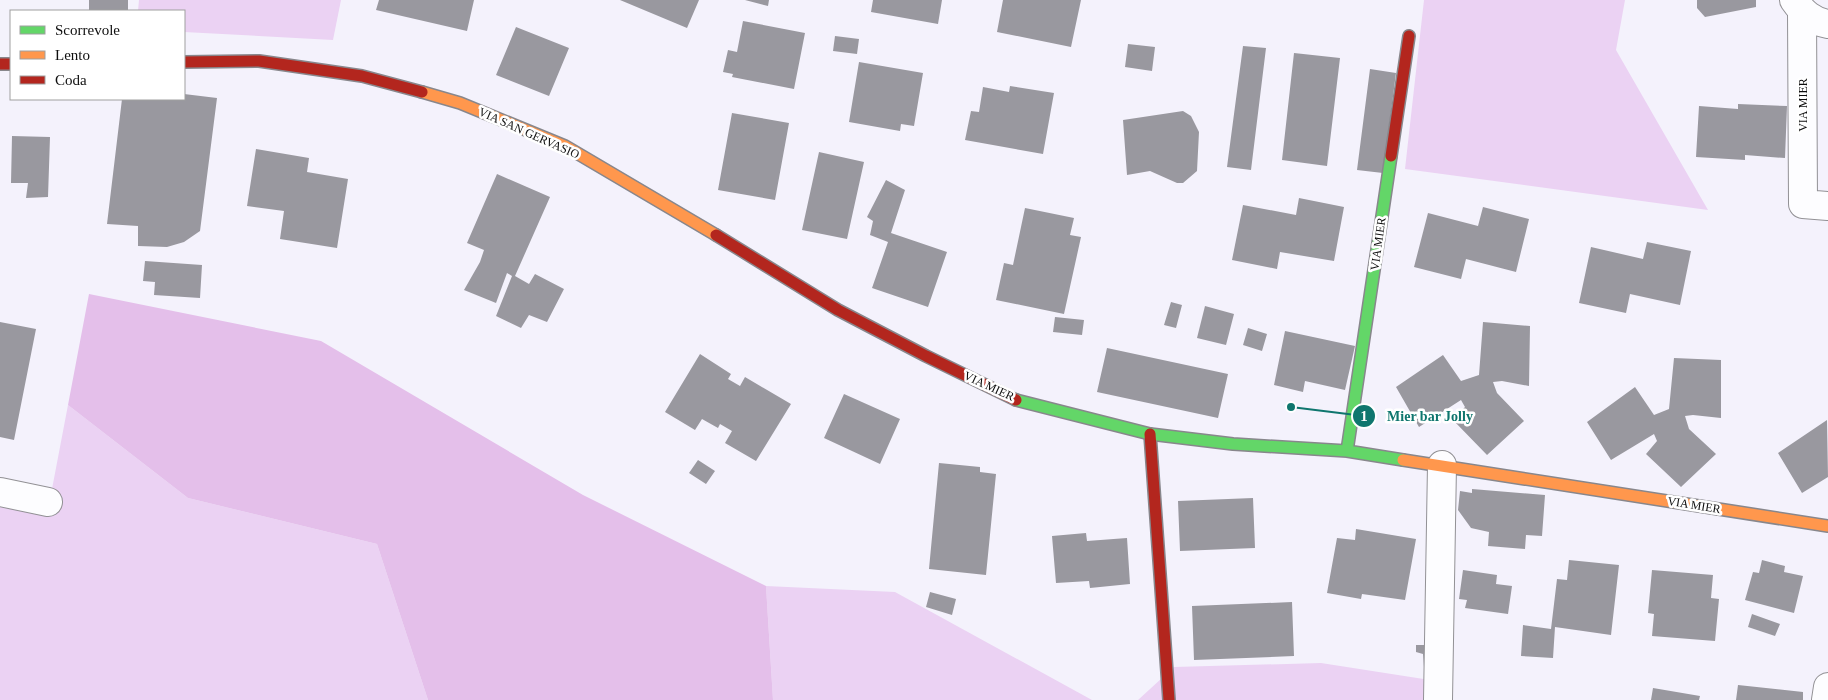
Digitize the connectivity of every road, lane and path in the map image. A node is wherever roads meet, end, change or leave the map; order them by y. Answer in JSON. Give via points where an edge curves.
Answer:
{"nodes":[{"id":1,"x":1798,"y":6,"type":"edge"},
{"id":2,"x":1828,"y":24,"type":"edge"},
{"id":3,"x":1409,"y":36,"type":"dead end"},
{"id":4,"x":185,"y":62,"type":"edge"},
{"id":5,"x":1828,"y":206,"type":"edge"},
{"id":6,"x":838,"y":310,"type":"joint"},
{"id":7,"x":1150,"y":434,"type":"junction"},
{"id":8,"x":1347,"y":451,"type":"junction"},
{"id":9,"x":1442,"y":465,"type":"junction"},
{"id":10,"x":0,"y":492,"type":"edge"},
{"id":11,"x":48,"y":502,"type":"dead end"},
{"id":12,"x":1828,"y":526,"type":"edge"},
{"id":13,"x":1828,"y":686,"type":"edge"},
{"id":14,"x":1169,"y":700,"type":"edge"},
{"id":15,"x":1438,"y":700,"type":"edge"},
{"id":16,"x":1826,"y":700,"type":"edge"}],
"edges":[{"from":1,"to":2,"type":"street","via":[[1816,22]]},
{"from":1,"to":5,"type":"street","name":"VIA MIER","via":[[1803,204]]},
{"from":3,"to":8,"type":"street","name":"VIA MIER"},
{"from":4,"to":6,"type":"street","name":"VIA SAN GERVASIO","via":[[259,61],[362,76],[460,103],[565,146]]},
{"from":6,"to":7,"type":"street","name":"VIA MIER","via":[[1019,400]]},
{"from":7,"to":8,"type":"street","name":"VIA MIER","via":[[1233,444]]},
{"from":7,"to":14,"type":"street"},
{"from":8,"to":9,"type":"street","name":"VIA MIER"},
{"from":9,"to":12,"type":"street","name":"VIA MIER"},
{"from":9,"to":15,"type":"street"},
{"from":10,"to":11,"type":"street"},
{"from":13,"to":16,"type":"street"}]}
